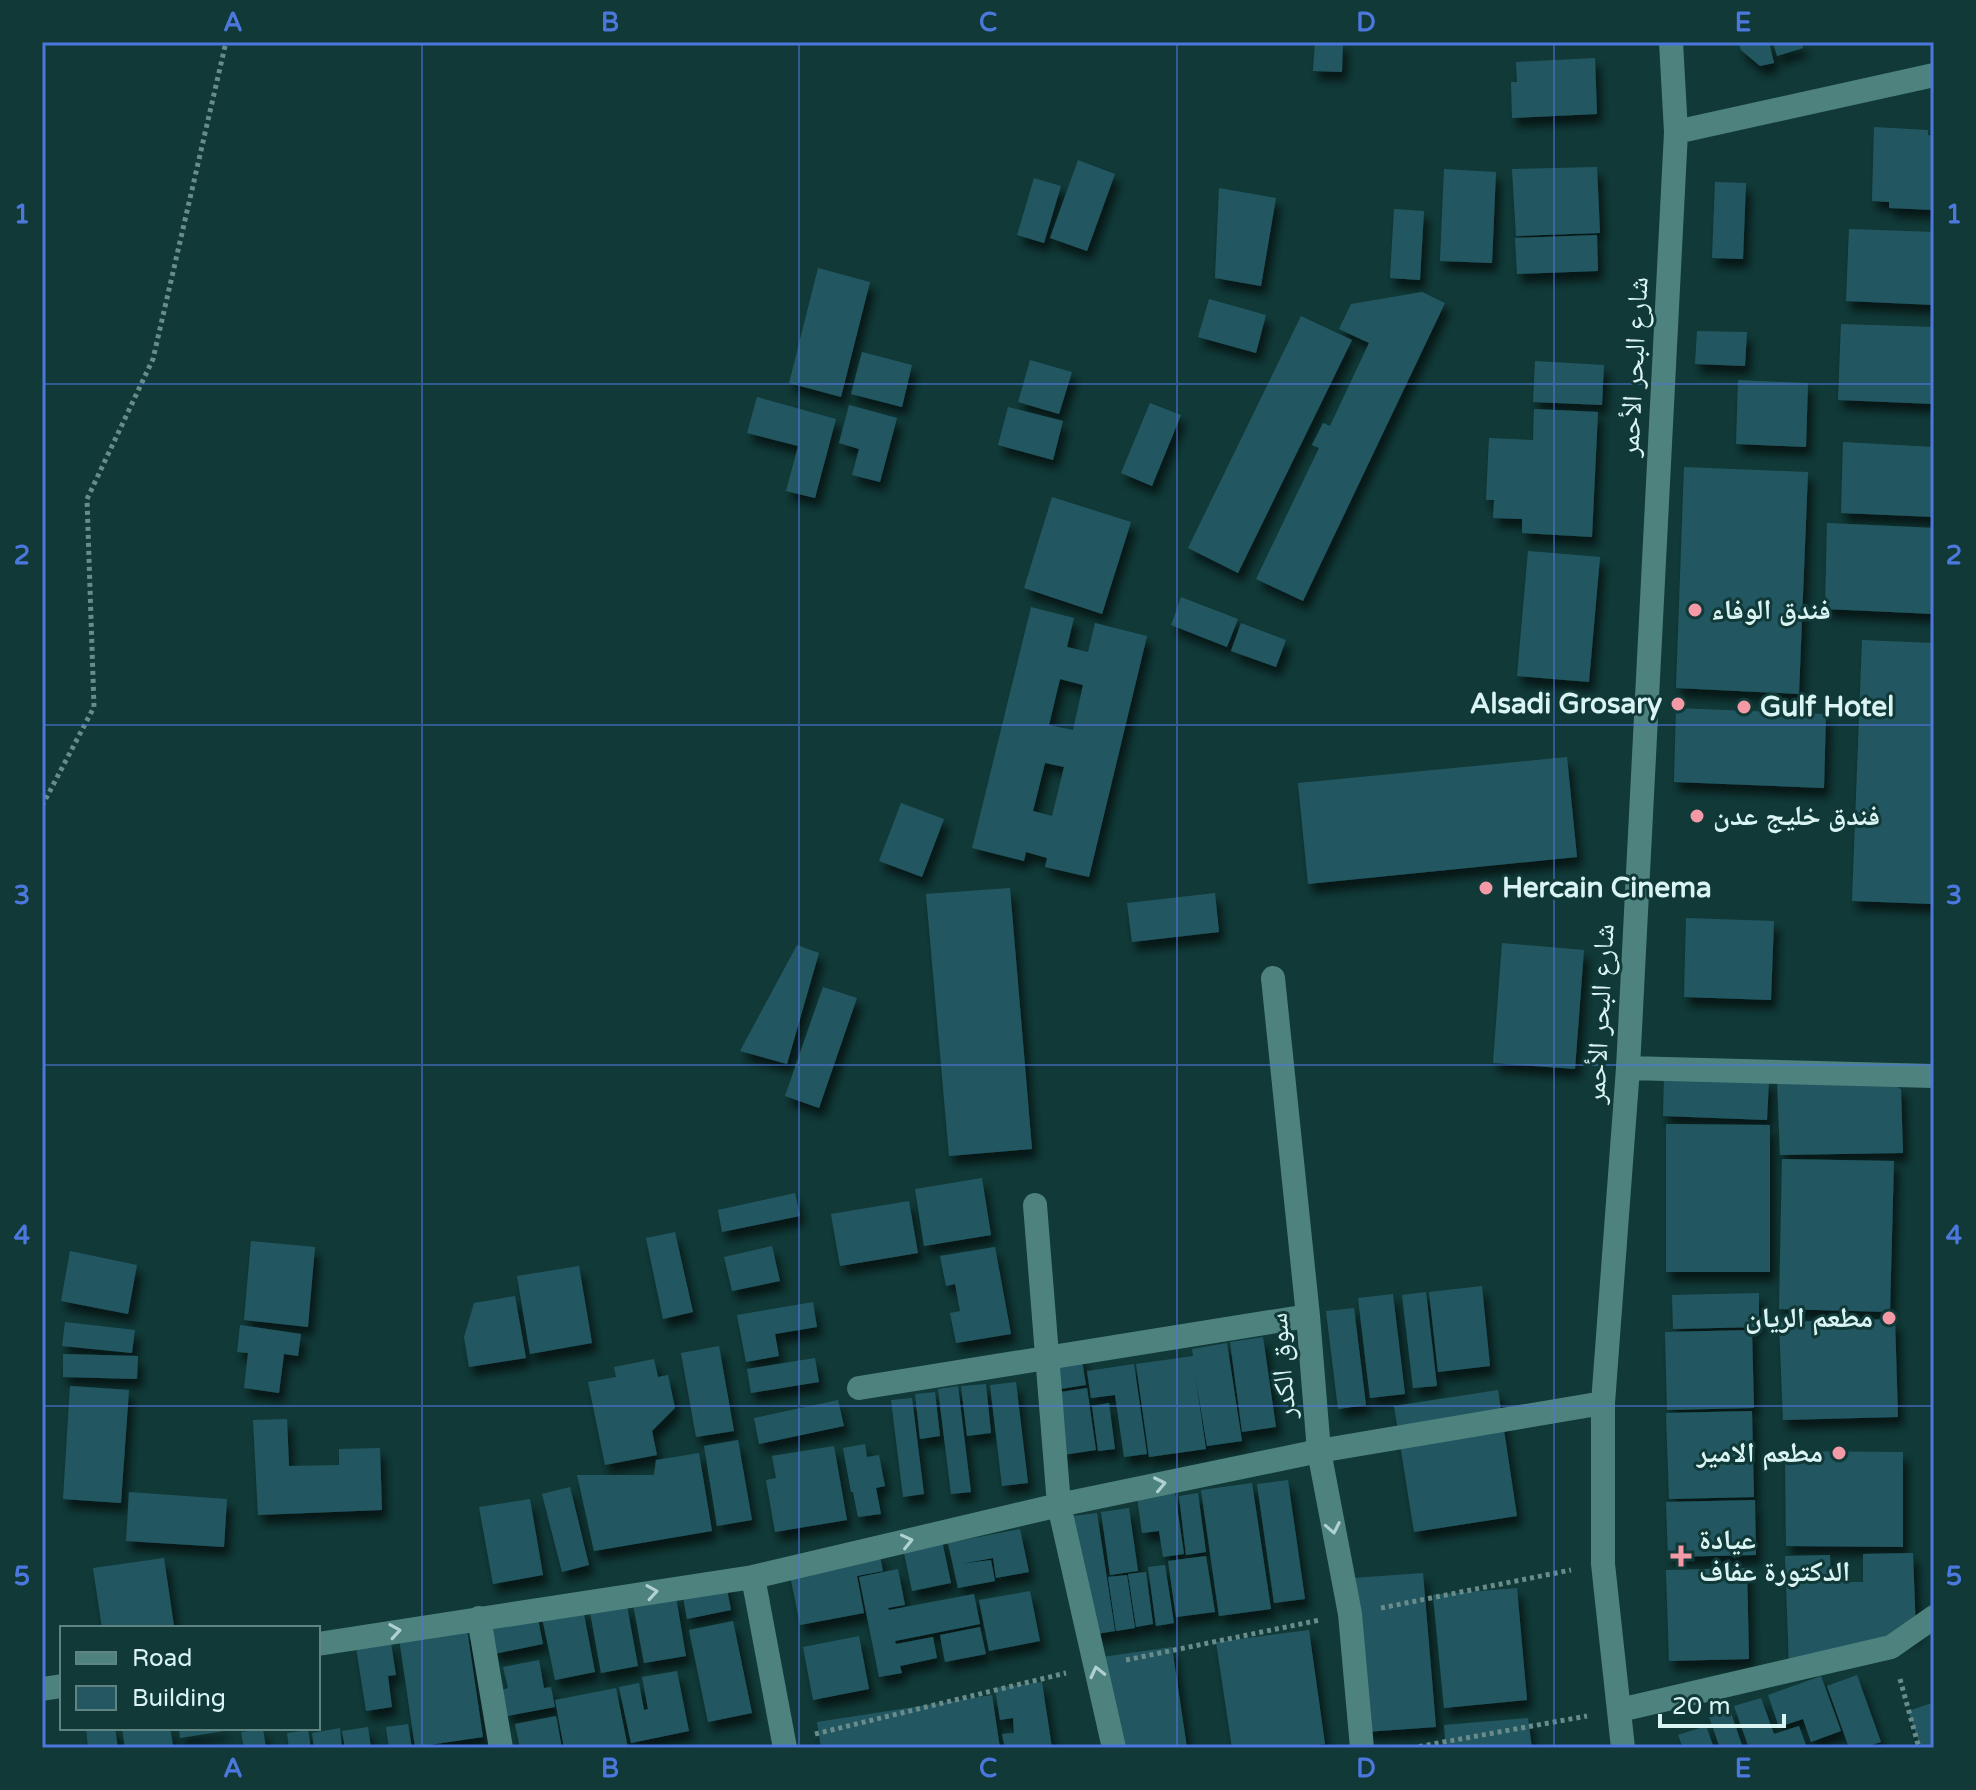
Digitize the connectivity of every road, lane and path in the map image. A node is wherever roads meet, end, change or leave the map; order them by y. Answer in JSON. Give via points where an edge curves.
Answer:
{"nodes":[{"id":1,"x":226,"y":42,"type":"edge"},
{"id":2,"x":1671,"y":42,"type":"edge"},
{"id":3,"x":1934,"y":75,"type":"edge"},
{"id":4,"x":1676,"y":132,"type":"junction"},
{"id":5,"x":42,"y":806,"type":"edge"},
{"id":6,"x":1273,"y":978,"type":"dead end"},
{"id":7,"x":1628,"y":1068,"type":"junction"},
{"id":8,"x":1934,"y":1076,"type":"edge"},
{"id":9,"x":1035,"y":1205,"type":"dead end"},
{"id":10,"x":1308,"y":1316,"type":"junction"},
{"id":11,"x":1047,"y":1357,"type":"junction"},
{"id":12,"x":859,"y":1388,"type":"dead end"},
{"id":13,"x":1603,"y":1403,"type":"junction"},
{"id":14,"x":1319,"y":1451,"type":"junction"},
{"id":15,"x":1059,"y":1505,"type":"junction"},
{"id":16,"x":1603,"y":1564,"type":"junction"},
{"id":17,"x":753,"y":1577,"type":"junction"},
{"id":18,"x":1350,"y":1614,"type":"junction"},
{"id":19,"x":1934,"y":1617,"type":"edge"},
{"id":20,"x":479,"y":1618,"type":"junction"},
{"id":21,"x":320,"y":1644,"type":"edge"},
{"id":22,"x":1891,"y":1647,"type":"junction"},
{"id":23,"x":1096,"y":1666,"type":"junction"},
{"id":24,"x":1620,"y":1710,"type":"junction"},
{"id":25,"x":785,"y":1745,"type":"edge"},
{"id":26,"x":501,"y":1748,"type":"edge"},
{"id":27,"x":1114,"y":1748,"type":"edge"},
{"id":28,"x":1362,"y":1748,"type":"edge"},
{"id":29,"x":1411,"y":1748,"type":"edge"},
{"id":30,"x":1623,"y":1748,"type":"edge"},
{"id":31,"x":1919,"y":1748,"type":"edge"}],
"edges":[{"from":1,"to":5,"type":"path","via":[[153,359],[87,499],[94,707]]},
{"from":2,"to":4,"type":"street","name":"شارع البحر الأحمر"},
{"from":3,"to":4,"type":"street"},
{"from":4,"to":7,"type":"street","name":"شارع البحر الأحمر"},
{"from":6,"to":10,"type":"street","name":"سوق الكدر"},
{"from":7,"to":8,"type":"street"},
{"from":7,"to":13,"type":"street","name":"شارع البحر الأحمر"},
{"from":9,"to":11,"type":"street"},
{"from":10,"to":11,"type":"street"},
{"from":10,"to":14,"type":"street","name":"سوق الكدر"},
{"from":11,"to":12,"type":"street"},
{"from":11,"to":15,"type":"street"},
{"from":13,"to":14,"type":"street"},
{"from":13,"to":16,"type":"street","name":"شارع البحر الأحمر"},
{"from":15,"to":14,"type":"street","one_way":true},
{"from":14,"to":18,"type":"street","name":"سوق الكدر","one_way":true},
{"from":17,"to":15,"type":"street","one_way":true},
{"from":15,"to":23,"type":"street"},
{"from":16,"to":18,"type":"path"},
{"from":16,"to":24,"type":"street","name":"شارع البحر الأحمر"},
{"from":20,"to":17,"type":"street","one_way":true},
{"from":17,"to":25,"type":"street"},
{"from":18,"to":23,"type":"path"},
{"from":18,"to":28,"type":"street","name":"سوق الكدر"},
{"from":19,"to":22,"type":"street"},
{"from":21,"to":20,"type":"street","one_way":true},
{"from":20,"to":26,"type":"street"},
{"from":22,"to":24,"type":"street"},
{"from":22,"to":31,"type":"path"},
{"from":23,"to":25,"type":"path"},
{"from":27,"to":23,"type":"street","one_way":true},
{"from":24,"to":29,"type":"path"},
{"from":24,"to":30,"type":"street","name":"شارع البحر الأحمر"}]}
